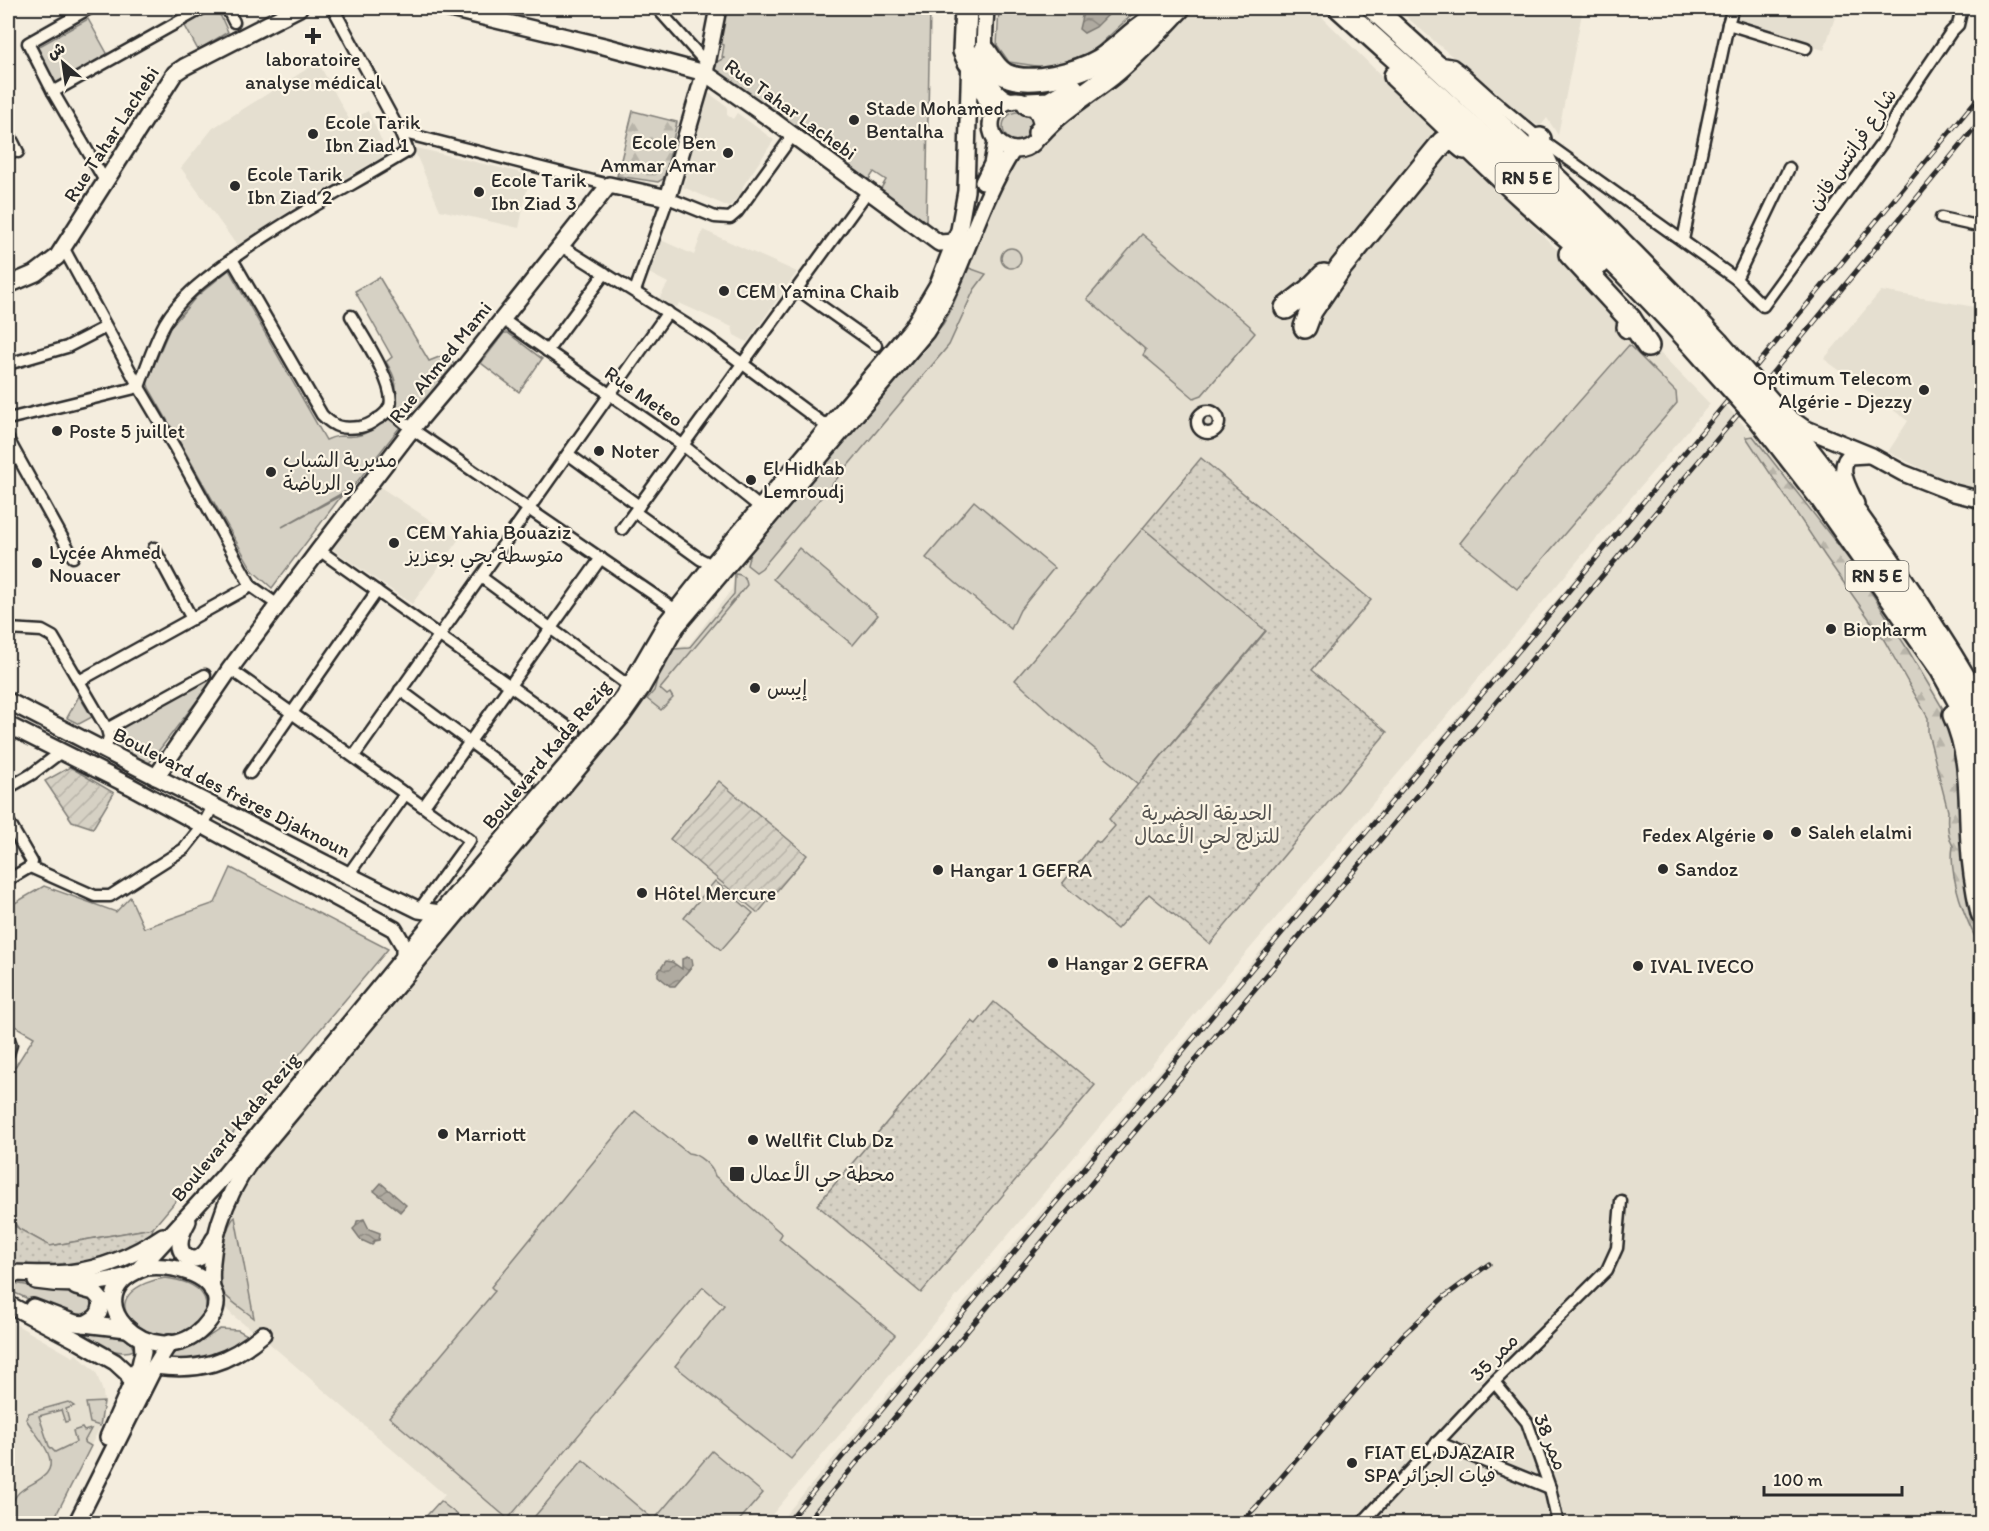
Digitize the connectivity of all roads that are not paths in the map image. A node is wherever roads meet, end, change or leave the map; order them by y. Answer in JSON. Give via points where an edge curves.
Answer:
{"nodes":[{"id":1,"x":90,"y":8,"type":"edge"},
{"id":2,"x":203,"y":8,"type":"edge"},
{"id":3,"x":227,"y":8,"type":"edge"},
{"id":4,"x":298,"y":8,"type":"edge"},
{"id":5,"x":333,"y":8,"type":"edge"},
{"id":6,"x":446,"y":8,"type":"edge"},
{"id":7,"x":657,"y":8,"type":"edge"},
{"id":8,"x":718,"y":8,"type":"edge"},
{"id":9,"x":966,"y":8,"type":"edge"},
{"id":10,"x":972,"y":8,"type":"edge"},
{"id":11,"x":986,"y":8,"type":"edge"},
{"id":12,"x":1322,"y":8,"type":"edge"},
{"id":13,"x":1340,"y":8,"type":"edge"},
{"id":14,"x":1373,"y":8,"type":"edge"},
{"id":15,"x":1733,"y":8,"type":"edge"},
{"id":16,"x":1962,"y":8,"type":"edge"},
{"id":17,"x":1168,"y":9,"type":"edge"},
{"id":18,"x":234,"y":22,"type":"dead end"},
{"id":19,"x":1728,"y":24,"type":"junction"},
{"id":20,"x":1806,"y":48,"type":"dead end"},
{"id":21,"x":977,"y":57,"type":"junction"},
{"id":22,"x":1431,"y":61,"type":"junction"},
{"id":23,"x":706,"y":69,"type":"junction"},
{"id":24,"x":53,"y":92,"type":"junction"},
{"id":25,"x":1415,"y":95,"type":"junction"},
{"id":26,"x":1020,"y":102,"type":"junction"},
{"id":27,"x":993,"y":114,"type":"junction"},
{"id":28,"x":8,"y":132,"type":"edge"},
{"id":29,"x":400,"y":132,"type":"junction"},
{"id":30,"x":1039,"y":133,"type":"junction"},
{"id":31,"x":793,"y":135,"type":"junction"},
{"id":32,"x":1540,"y":140,"type":"junction"},
{"id":33,"x":996,"y":142,"type":"junction"},
{"id":34,"x":1013,"y":150,"type":"junction"},
{"id":35,"x":18,"y":152,"type":"dead end"},
{"id":36,"x":1489,"y":168,"type":"junction"},
{"id":37,"x":1789,"y":168,"type":"dead end"},
{"id":38,"x":1552,"y":175,"type":"junction"},
{"id":39,"x":105,"y":181,"type":"junction"},
{"id":40,"x":609,"y":184,"type":"junction"},
{"id":41,"x":1510,"y":187,"type":"junction"},
{"id":42,"x":868,"y":191,"type":"junction"},
{"id":43,"x":668,"y":198,"type":"junction"},
{"id":44,"x":1941,"y":218,"type":"dead end"},
{"id":45,"x":1982,"y":227,"type":"edge"},
{"id":46,"x":957,"y":236,"type":"junction"},
{"id":47,"x":1683,"y":240,"type":"junction"},
{"id":48,"x":561,"y":246,"type":"junction"},
{"id":49,"x":62,"y":256,"type":"junction"},
{"id":50,"x":232,"y":259,"type":"junction"},
{"id":51,"x":605,"y":273,"type":"junction"},
{"id":52,"x":1736,"y":279,"type":"junction"},
{"id":53,"x":8,"y":285,"type":"edge"},
{"id":54,"x":797,"y":288,"type":"junction"},
{"id":55,"x":635,"y":291,"type":"junction"},
{"id":56,"x":1649,"y":296,"type":"junction"},
{"id":57,"x":1286,"y":308,"type":"dead end"},
{"id":58,"x":668,"y":312,"type":"junction"},
{"id":59,"x":351,"y":316,"type":"dead end"},
{"id":60,"x":502,"y":319,"type":"junction"},
{"id":61,"x":106,"y":327,"type":"junction"},
{"id":62,"x":1305,"y":327,"type":"dead end"},
{"id":63,"x":876,"y":345,"type":"dead end"},
{"id":64,"x":1648,"y":346,"type":"dead end"},
{"id":65,"x":1711,"y":350,"type":"junction"},
{"id":66,"x":547,"y":351,"type":"junction"},
{"id":67,"x":8,"y":364,"type":"edge"},
{"id":68,"x":743,"y":364,"type":"junction"},
{"id":69,"x":139,"y":387,"type":"junction"},
{"id":70,"x":608,"y":394,"type":"junction"},
{"id":71,"x":388,"y":410,"type":"junction"},
{"id":72,"x":1765,"y":411,"type":"junction"},
{"id":73,"x":8,"y":420,"type":"edge"},
{"id":74,"x":829,"y":428,"type":"junction"},
{"id":75,"x":412,"y":429,"type":"junction"},
{"id":76,"x":8,"y":439,"type":"edge"},
{"id":77,"x":684,"y":446,"type":"junction"},
{"id":78,"x":568,"y":454,"type":"junction"},
{"id":79,"x":1872,"y":456,"type":"junction"},
{"id":80,"x":1982,"y":500,"type":"edge"},
{"id":81,"x":528,"y":508,"type":"junction"},
{"id":82,"x":761,"y":508,"type":"junction"},
{"id":83,"x":637,"y":509,"type":"junction"},
{"id":84,"x":1865,"y":527,"type":"junction"},
{"id":85,"x":622,"y":529,"type":"dead end"},
{"id":86,"x":154,"y":548,"type":"dead end"},
{"id":87,"x":319,"y":549,"type":"junction"},
{"id":88,"x":73,"y":557,"type":"dead end"},
{"id":89,"x":601,"y":558,"type":"junction"},
{"id":90,"x":719,"y":567,"type":"junction"},
{"id":91,"x":1875,"y":573,"type":"junction"},
{"id":92,"x":481,"y":577,"type":"junction"},
{"id":93,"x":251,"y":586,"type":"junction"},
{"id":94,"x":377,"y":591,"type":"junction"},
{"id":95,"x":278,"y":605,"type":"junction"},
{"id":96,"x":676,"y":610,"type":"junction"},
{"id":97,"x":192,"y":619,"type":"junction"},
{"id":98,"x":550,"y":628,"type":"junction"},
{"id":99,"x":8,"y":629,"type":"edge"},
{"id":100,"x":439,"y":635,"type":"junction"},
{"id":101,"x":230,"y":669,"type":"junction"},
{"id":102,"x":205,"y":675,"type":"dead end"},
{"id":103,"x":79,"y":681,"type":"junction"},
{"id":104,"x":510,"y":686,"type":"junction"},
{"id":105,"x":629,"y":686,"type":"junction"},
{"id":106,"x":400,"y":690,"type":"junction"},
{"id":107,"x":8,"y":701,"type":"edge"},
{"id":108,"x":1982,"y":707,"type":"edge"},
{"id":109,"x":292,"y":713,"type":"junction"},
{"id":110,"x":8,"y":725,"type":"edge"},
{"id":111,"x":107,"y":729,"type":"junction"},
{"id":112,"x":575,"y":732,"type":"dead end"},
{"id":113,"x":470,"y":742,"type":"junction"},
{"id":114,"x":1982,"y":743,"type":"edge"},
{"id":115,"x":105,"y":750,"type":"junction"},
{"id":116,"x":61,"y":752,"type":"junction"},
{"id":117,"x":354,"y":756,"type":"junction"},
{"id":118,"x":96,"y":769,"type":"junction"},
{"id":119,"x":250,"y":773,"type":"dead end"},
{"id":120,"x":156,"y":777,"type":"junction"},
{"id":121,"x":528,"y":785,"type":"dead end"},
{"id":122,"x":8,"y":788,"type":"edge"},
{"id":123,"x":406,"y":793,"type":"junction"},
{"id":124,"x":213,"y":806,"type":"junction"},
{"id":125,"x":424,"y":806,"type":"junction"},
{"id":126,"x":8,"y":821,"type":"edge"},
{"id":127,"x":202,"y":825,"type":"junction"},
{"id":128,"x":30,"y":867,"type":"junction"},
{"id":129,"x":348,"y":875,"type":"junction"},
{"id":130,"x":8,"y":880,"type":"edge"},
{"id":131,"x":419,"y":910,"type":"junction"},
{"id":132,"x":1982,"y":912,"type":"edge"},
{"id":133,"x":440,"y":913,"type":"junction"},
{"id":134,"x":404,"y":958,"type":"junction"},
{"id":135,"x":8,"y":1036,"type":"edge"},
{"id":136,"x":8,"y":1054,"type":"edge"},
{"id":137,"x":1622,"y":1201,"type":"dead end"},
{"id":138,"x":191,"y":1213,"type":"junction"},
{"id":139,"x":178,"y":1226,"type":"junction"},
{"id":140,"x":217,"y":1233,"type":"junction"},
{"id":141,"x":133,"y":1273,"type":"junction"},
{"id":142,"x":8,"y":1274,"type":"edge"},
{"id":143,"x":61,"y":1285,"type":"junction"},
{"id":144,"x":212,"y":1290,"type":"junction"},
{"id":145,"x":8,"y":1297,"type":"edge"},
{"id":146,"x":8,"y":1304,"type":"edge"},
{"id":147,"x":84,"y":1324,"type":"junction"},
{"id":148,"x":127,"y":1329,"type":"junction"},
{"id":149,"x":263,"y":1334,"type":"dead end"},
{"id":150,"x":142,"y":1339,"type":"junction"},
{"id":151,"x":169,"y":1343,"type":"junction"},
{"id":152,"x":155,"y":1366,"type":"junction"},
{"id":153,"x":1494,"y":1382,"type":"junction"},
{"id":154,"x":130,"y":1390,"type":"junction"},
{"id":155,"x":1437,"y":1442,"type":"junction"},
{"id":156,"x":1550,"y":1488,"type":"junction"},
{"id":157,"x":78,"y":1515,"type":"edge"},
{"id":158,"x":68,"y":1524,"type":"edge"},
{"id":159,"x":1361,"y":1524,"type":"edge"},
{"id":160,"x":1558,"y":1524,"type":"edge"}],
"edges":[{"from":1,"to":24,"type":"street","via":[[28,43]]},
{"from":2,"to":24,"type":"street"},
{"from":3,"to":18,"type":"street"},
{"from":4,"to":39,"type":"main road","name":"Rue Tahar Lachebi","via":[[175,73]]},
{"from":5,"to":29,"type":"street"},
{"from":6,"to":23,"type":"main road","name":"Rue Tahar Lachebi"},
{"from":7,"to":23,"type":"street"},
{"from":8,"to":23,"type":"main road"},
{"from":9,"to":21,"type":"highway","via":[[964,51]]},
{"from":10,"to":21,"type":"main road"},
{"from":11,"to":21,"type":"main road"},
{"from":12,"to":25,"type":"highway"},
{"from":13,"to":56,"type":"highway","number":"RN 5 E","via":[[1476,130]]},
{"from":14,"to":22,"type":"highway","number":"RN 5 E"},
{"from":15,"to":19,"type":"street"},
{"from":16,"to":52,"type":"street","name":"شارع فرانتس فانن","via":[[1959,25],[1902,106],[1881,144],[1763,306]]},
{"from":17,"to":21,"type":"highway","via":[[1108,55],[1067,73],[1044,78],[1006,76]]},
{"from":17,"to":26,"type":"highway","via":[[1090,78],[1049,103]]},
{"from":17,"to":30,"type":"highway","via":[[1151,38]]},
{"from":19,"to":20,"type":"street"},
{"from":19,"to":47,"type":"street"},
{"from":21,"to":26,"type":"main road","via":[[996,94]]},
{"from":21,"to":27,"type":"main road"},
{"from":21,"to":46,"type":"main road","via":[[966,191]]},
{"from":22,"to":32,"type":"street","via":[[1453,65]]},
{"from":22,"to":38,"type":"highway","number":"RN 5 E"},
{"from":23,"to":31,"type":"main road","name":"Rue Tahar Lachebi"},
{"from":23,"to":43,"type":"main road"},
{"from":24,"to":39,"type":"street"},
{"from":25,"to":36,"type":"highway"},
{"from":25,"to":57,"type":"highway","via":[[1442,125],[1442,137],[1334,265]]},
{"from":26,"to":27,"type":"main road","via":[[1001,105]]},
{"from":26,"to":30,"type":"main road","via":[[1039,116]]},
{"from":27,"to":33,"type":"main road","via":[[990,124]]},
{"from":28,"to":35,"type":"street"},
{"from":29,"to":40,"type":"street"},
{"from":29,"to":50,"type":"street","via":[[408,151],[307,209]]},
{"from":30,"to":34,"type":"main road","via":[[1029,146]]},
{"from":31,"to":42,"type":"main road","name":"Rue Tahar Lachebi"},
{"from":31,"to":43,"type":"street","via":[[730,218],[715,217]]},
{"from":32,"to":38,"type":"highway","via":[[1539,150]]},
{"from":32,"to":47,"type":"street"},
{"from":33,"to":34,"type":"main road"},
{"from":33,"to":46,"type":"main road","name":"Boulevard Kada Rezig","via":[[992,164]]},
{"from":34,"to":90,"type":"main road","name":"Boulevard Kada Rezig","via":[[988,194],[941,309],[926,332]]},
{"from":36,"to":41,"type":"highway"},
{"from":36,"to":62,"type":"highway","via":[[1455,139],[1446,140],[1341,267],[1314,306]]},
{"from":37,"to":52,"type":"street"},
{"from":38,"to":65,"type":"highway","number":"RN 5 E","via":[[1662,282]]},
{"from":39,"to":49,"type":"main road","name":"Rue Tahar Lachebi"},
{"from":40,"to":43,"type":"main road"},
{"from":40,"to":48,"type":"main road","name":"Rue Ahmed Mami"},
{"from":41,"to":56,"type":"highway","via":[[1616,276]]},
{"from":41,"to":64,"type":"highway","via":[[1593,277]]},
{"from":42,"to":46,"type":"main road","name":"Rue Tahar Lachebi","via":[[939,243]]},
{"from":42,"to":54,"type":"street"},
{"from":43,"to":55,"type":"street"},
{"from":44,"to":45,"type":"street"},
{"from":46,"to":74,"type":"main road","name":"Boulevard Kada Rezig","via":[[938,284],[912,328]]},
{"from":47,"to":52,"type":"street"},
{"from":48,"to":51,"type":"street"},
{"from":48,"to":60,"type":"main road","name":"Rue Ahmed Mami"},
{"from":49,"to":53,"type":"main road","name":"Rue Tahar Lachebi"},
{"from":49,"to":61,"type":"street"},
{"from":50,"to":69,"type":"street","via":[[185,298],[166,322]]},
{"from":50,"to":71,"type":"street","via":[[322,415],[333,426],[365,426]]},
{"from":51,"to":55,"type":"street"},
{"from":51,"to":66,"type":"street"},
{"from":54,"to":63,"type":"street"},
{"from":54,"to":68,"type":"street"},
{"from":55,"to":58,"type":"street"},
{"from":56,"to":65,"type":"highway","number":"RN 5 E"},
{"from":58,"to":68,"type":"street"},
{"from":58,"to":70,"type":"street"},
{"from":59,"to":71,"type":"street","via":[[387,383],[391,395]]},
{"from":60,"to":66,"type":"street","name":"Rue Meteo"},
{"from":60,"to":75,"type":"main road","name":"Rue Ahmed Mami"},
{"from":61,"to":67,"type":"street","via":[[67,347]]},
{"from":61,"to":69,"type":"street"},
{"from":65,"to":72,"type":"highway","number":"RN 5 E","bridge":true},
{"from":66,"to":70,"type":"street","name":"Rue Meteo"},
{"from":68,"to":74,"type":"street"},
{"from":68,"to":77,"type":"street"},
{"from":69,"to":73,"type":"street"},
{"from":69,"to":93,"type":"street"},
{"from":70,"to":77,"type":"street","name":"Rue Meteo"},
{"from":70,"to":78,"type":"street"},
{"from":71,"to":75,"type":"street"},
{"from":72,"to":79,"type":"main road"},
{"from":72,"to":84,"type":"highway","number":"RN 5 E","via":[[1810,452]]},
{"from":72,"to":91,"type":"highway","number":"RN 5 E"},
{"from":74,"to":82,"type":"main road","name":"Boulevard Kada Rezig"},
{"from":75,"to":81,"type":"street"},
{"from":75,"to":87,"type":"main road","name":"Rue Ahmed Mami"},
{"from":76,"to":88,"type":"street"},
{"from":77,"to":82,"type":"street","name":"Rue Meteo"},
{"from":77,"to":83,"type":"street"},
{"from":78,"to":81,"type":"street"},
{"from":78,"to":83,"type":"street"},
{"from":79,"to":80,"type":"main road","via":[[1903,473]]},
{"from":79,"to":84,"type":"main road","via":[[1849,456],[1844,467]]},
{"from":81,"to":89,"type":"street"},
{"from":81,"to":92,"type":"street"},
{"from":82,"to":90,"type":"main road","name":"Boulevard Kada Rezig"},
{"from":83,"to":85,"type":"street"},
{"from":83,"to":90,"type":"street","via":[[700,559]]},
{"from":84,"to":108,"type":"highway","number":"RN 5 E"},
{"from":86,"to":97,"type":"street"},
{"from":87,"to":94,"type":"street"},
{"from":87,"to":95,"type":"main road","name":"Rue Ahmed Mami"},
{"from":89,"to":96,"type":"street"},
{"from":89,"to":98,"type":"street"},
{"from":90,"to":96,"type":"main road","name":"Boulevard Kada Rezig"},
{"from":90,"to":140,"type":"main road","name":"Boulevard Kada Rezig","via":[[676,627],[622,716],[250,1162],[232,1190]]},
{"from":91,"to":114,"type":"highway","number":"RN 5 E","via":[[1941,669]]},
{"from":91,"to":132,"type":"highway","via":[[1936,674],[1960,726],[1969,761],[1971,842]]},
{"from":92,"to":98,"type":"street"},
{"from":92,"to":100,"type":"street"},
{"from":93,"to":95,"type":"street"},
{"from":93,"to":97,"type":"street"},
{"from":94,"to":100,"type":"street"},
{"from":94,"to":109,"type":"street"},
{"from":95,"to":101,"type":"main road","name":"Rue Ahmed Mami"},
{"from":96,"to":105,"type":"main road","name":"Boulevard Kada Rezig"},
{"from":97,"to":103,"type":"street"},
{"from":98,"to":104,"type":"street"},
{"from":98,"to":105,"type":"street"},
{"from":99,"to":103,"type":"street","via":[[48,633]]},
{"from":100,"to":104,"type":"street"},
{"from":100,"to":106,"type":"street"},
{"from":101,"to":109,"type":"street"},
{"from":101,"to":120,"type":"main road","name":"Rue Ahmed Mami"},
{"from":102,"to":111,"type":"street"},
{"from":103,"to":111,"type":"street"},
{"from":104,"to":112,"type":"street"},
{"from":104,"to":113,"type":"street"},
{"from":105,"to":133,"type":"main road","name":"Boulevard Kada Rezig","via":[[610,714]]},
{"from":106,"to":113,"type":"street"},
{"from":106,"to":117,"type":"street"},
{"from":107,"to":115,"type":"main road","name":"Boulevard des frères Djaknoun"},
{"from":109,"to":117,"type":"street"},
{"from":109,"to":119,"type":"street"},
{"from":110,"to":116,"type":"main road","name":"Boulevard des frères Djaknoun"},
{"from":111,"to":115,"type":"street"},
{"from":113,"to":121,"type":"street"},
{"from":113,"to":125,"type":"street"},
{"from":115,"to":118,"type":"main road"},
{"from":115,"to":120,"type":"main road","name":"Boulevard des frères Djaknoun"},
{"from":116,"to":118,"type":"main road","name":"Boulevard des frères Djaknoun"},
{"from":116,"to":122,"type":"street"},
{"from":117,"to":123,"type":"street"},
{"from":118,"to":127,"type":"main road","name":"Boulevard des frères Djaknoun"},
{"from":120,"to":124,"type":"main road","name":"Boulevard des frères Djaknoun"},
{"from":123,"to":125,"type":"street"},
{"from":123,"to":129,"type":"street"},
{"from":124,"to":127,"type":"street"},
{"from":124,"to":129,"type":"main road","name":"Boulevard des frères Djaknoun"},
{"from":125,"to":131,"type":"street","via":[[470,840]]},
{"from":126,"to":128,"type":"street","via":[[32,862]]},
{"from":127,"to":128,"type":"street","via":[[184,849],[110,896],[95,896]]},
{"from":127,"to":134,"type":"main road","name":"Boulevard des frères Djaknoun","via":[[394,929],[404,946]]},
{"from":128,"to":130,"type":"street"},
{"from":129,"to":131,"type":"main road","name":"Boulevard des frères Djaknoun"},
{"from":131,"to":133,"type":"main road","name":"Boulevard des frères Djaknoun"},
{"from":133,"to":134,"type":"main road","name":"Boulevard Kada Rezig"},
{"from":134,"to":138,"type":"main road","name":"Boulevard Kada Rezig"},
{"from":135,"to":136,"type":"street"},
{"from":137,"to":153,"type":"street","name":"ممر 35","via":[[1617,1248],[1607,1270]]},
{"from":138,"to":139,"type":"main road","name":"Boulevard Kada Rezig"},
{"from":138,"to":140,"type":"main road","via":[[180,1241],[183,1255],[198,1258]]},
{"from":139,"to":141,"type":"main road","name":"Boulevard Kada Rezig"},
{"from":139,"to":142,"type":"main road","via":[[144,1248],[98,1267],[68,1273]]},
{"from":140,"to":144,"type":"main road","name":"Boulevard Kada Rezig"},
{"from":141,"to":143,"type":"main road"},
{"from":141,"to":144,"type":"main road","via":[[155,1267],[183,1269]]},
{"from":141,"to":148,"type":"main road","name":"Boulevard Kada Rezig","via":[[117,1288],[114,1298],[117,1316]]},
{"from":142,"to":143,"type":"main road"},
{"from":143,"to":147,"type":"main road","via":[[98,1295],[99,1315]]},
{"from":144,"to":151,"type":"main road","name":"Boulevard Kada Rezig","via":[[216,1300],[211,1319],[191,1337]]},
{"from":145,"to":147,"type":"main road","name":"Boulevard Kada Rezig"},
{"from":146,"to":154,"type":"main road","via":[[115,1362],[128,1374]]},
{"from":147,"to":148,"type":"main road","name":"Boulevard Kada Rezig"},
{"from":148,"to":150,"type":"main road","name":"Boulevard Kada Rezig"},
{"from":149,"to":152,"type":"main road","via":[[222,1361],[189,1368]]},
{"from":150,"to":151,"type":"main road","name":"Boulevard Kada Rezig"},
{"from":150,"to":154,"type":"main road","via":[[140,1365]]},
{"from":151,"to":152,"type":"main road"},
{"from":152,"to":157,"type":"main road"},
{"from":153,"to":155,"type":"street","name":"ممر 35"},
{"from":153,"to":156,"type":"street","name":"ممر 38","via":[[1527,1422]]},
{"from":154,"to":157,"type":"main road"},
{"from":155,"to":156,"type":"street"},
{"from":155,"to":159,"type":"street","name":"ممر 35"},
{"from":156,"to":160,"type":"street","name":"ممر 38"},
{"from":157,"to":158,"type":"main road"}]}
